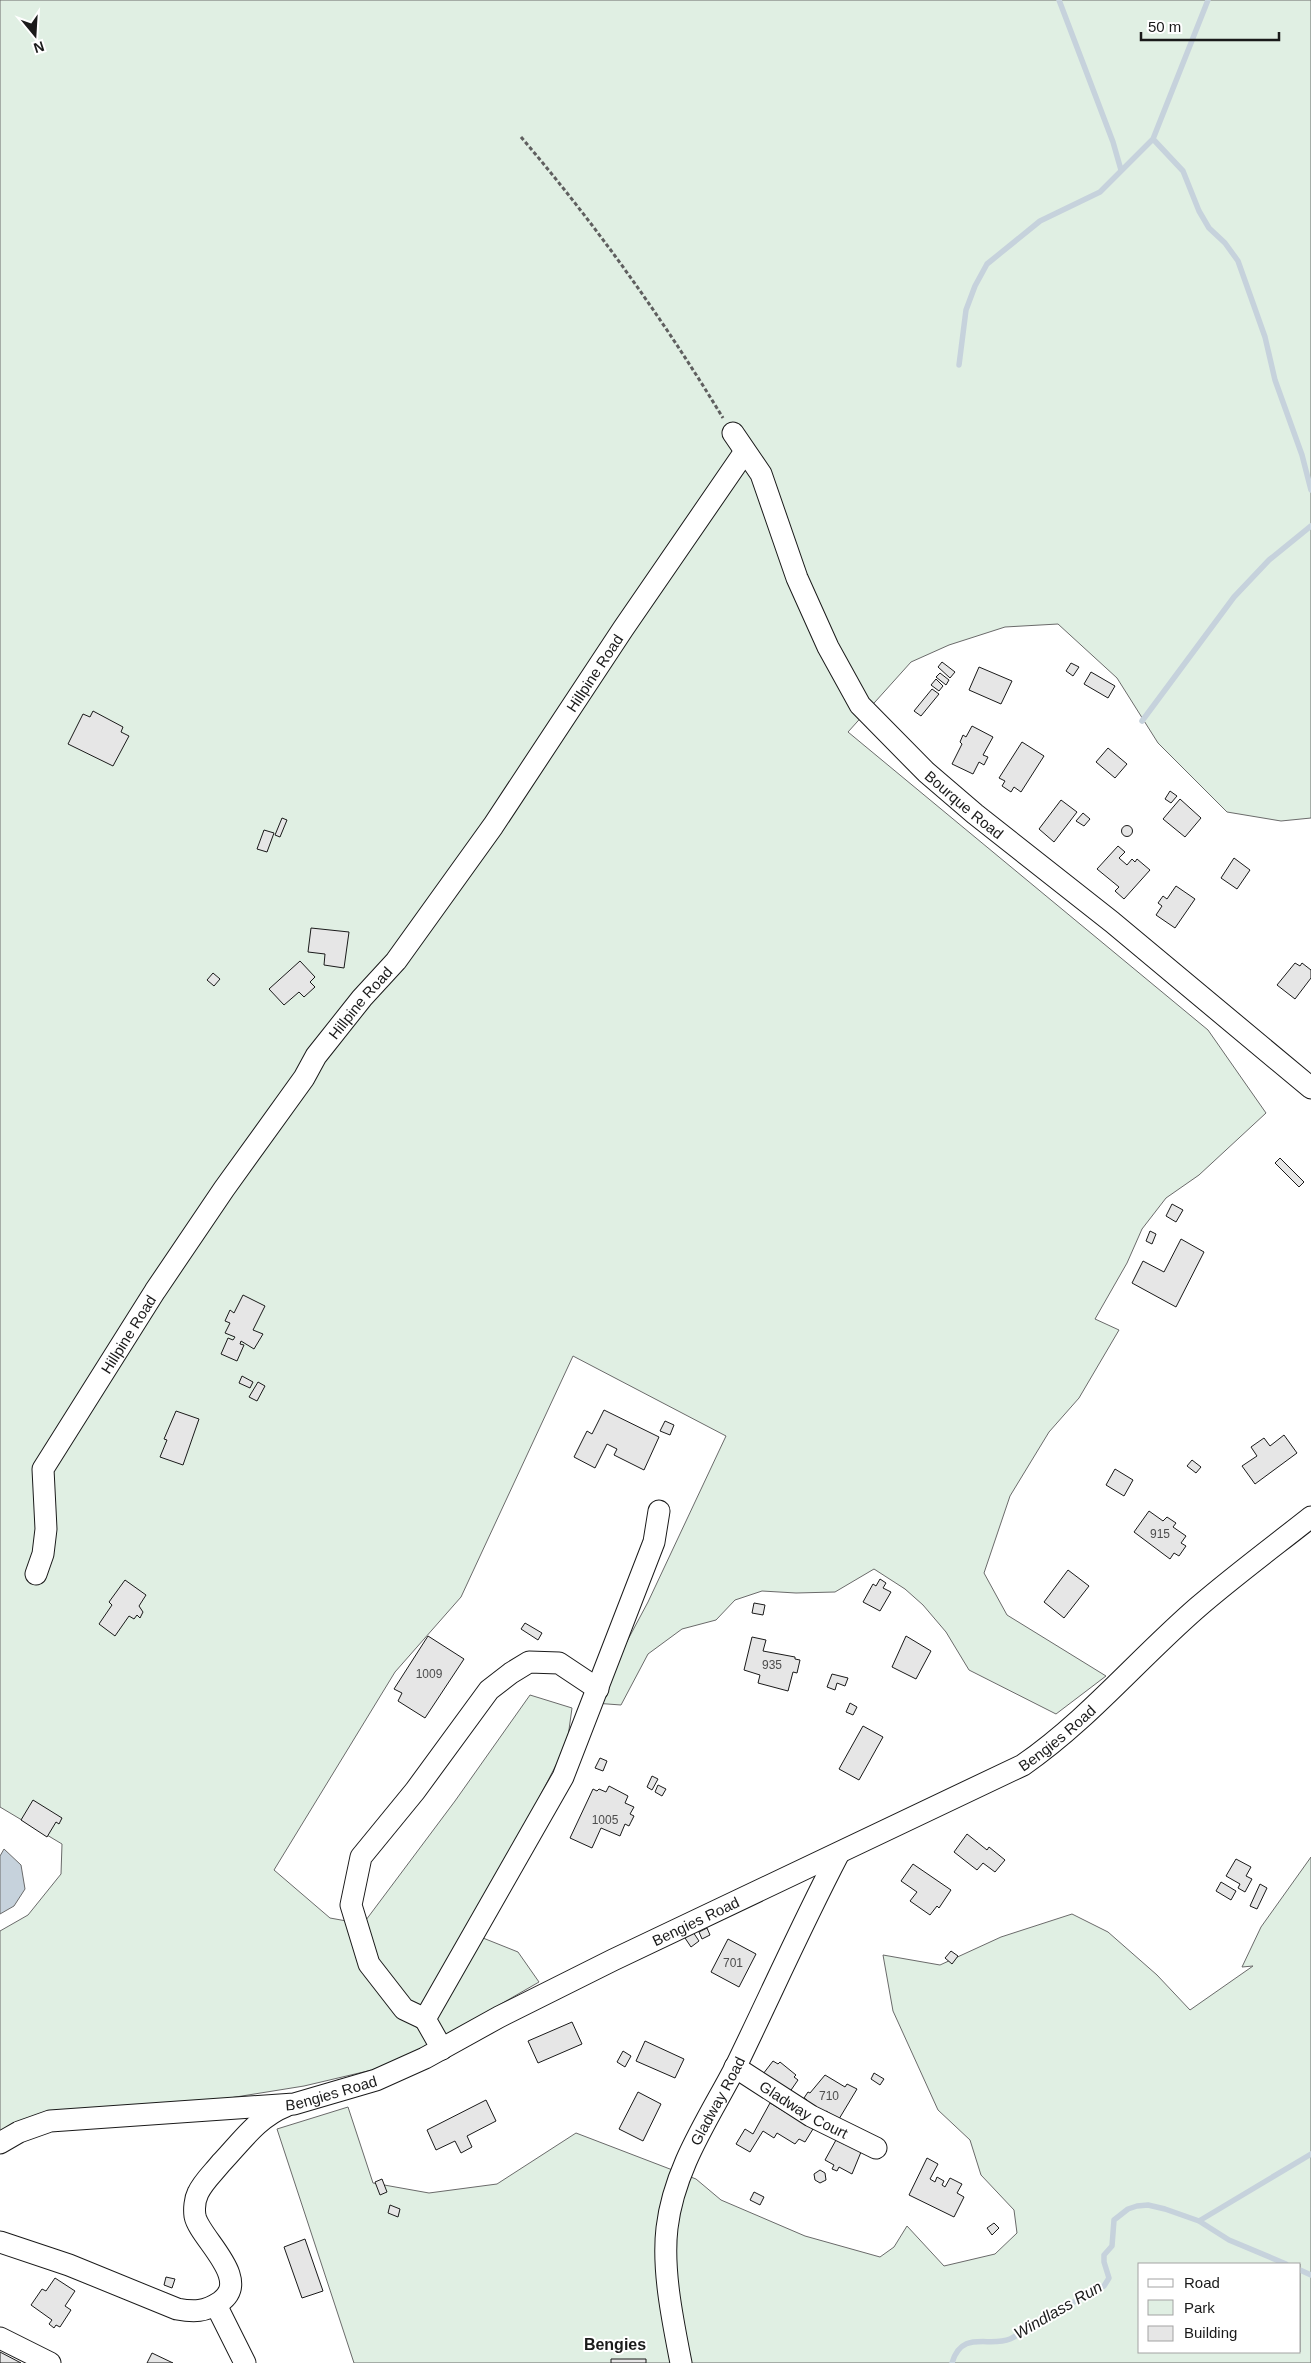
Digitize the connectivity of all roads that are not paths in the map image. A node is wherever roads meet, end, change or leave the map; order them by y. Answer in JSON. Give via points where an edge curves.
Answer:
{"nodes":[{"id":1,"x":733,"y":433,"type":"road end"},
{"id":2,"x":744,"y":452,"type":"junction"},
{"id":3,"x":1311,"y":1088,"type":"edge"},
{"id":4,"x":658,"y":1511,"type":"dead end"},
{"id":5,"x":1311,"y":1517,"type":"edge"},
{"id":6,"x":36,"y":1574,"type":"dead end"},
{"id":7,"x":598,"y":1689,"type":"junction"},
{"id":8,"x":838,"y":1855,"type":"junction"},
{"id":9,"x":425,"y":2019,"type":"junction"},
{"id":10,"x":442,"y":2049,"type":"junction"},
{"id":11,"x":735,"y":2067,"type":"junction"},
{"id":12,"x":294,"y":2104,"type":"junction"},
{"id":13,"x":0,"y":2143,"type":"edge"},
{"id":14,"x":876,"y":2148,"type":"dead end"},
{"id":15,"x":0,"y":2242,"type":"edge"},
{"id":16,"x":216,"y":2305,"type":"junction"},
{"id":17,"x":0,"y":2338,"type":"edge"},
{"id":18,"x":50,"y":2363,"type":"edge"},
{"id":19,"x":245,"y":2363,"type":"edge"},
{"id":20,"x":681,"y":2363,"type":"edge"}],
"edges":[{"from":1,"to":2,"type":"street","name":"Bourque Road"},
{"from":2,"to":3,"type":"street","name":"Bourque Road","via":[[761,474],[797,578],[828,647],[860,705],[926,772],[975,814],[1112,922]]},
{"from":2,"to":6,"type":"street","name":"Hillpine Road","via":[[493,826],[396,961],[316,1056],[304,1078],[224,1189],[43,1469],[46,1529]]},
{"from":4,"to":7,"type":"street","via":[[654,1542]]},
{"from":5,"to":8,"type":"street","name":"Bengies Road","via":[[1197,1608],[1094,1708],[1030,1760]]},
{"from":7,"to":9,"type":"street","via":[[564,1777]]},
{"from":7,"to":9,"type":"street","via":[[559,1663],[528,1662],[511,1673],[489,1690],[361,1857],[351,1906],[369,1964],[404,2009]]},
{"from":8,"to":10,"type":"street","name":"Bengies Road","via":[[756,1890],[613,1960]]},
{"from":8,"to":11,"type":"street","name":"Gladway Road"},
{"from":9,"to":10,"type":"street"},
{"from":10,"to":12,"type":"street","name":"Bengies Road","via":[[376,2080]]},
{"from":11,"to":14,"type":"street","name":"Gladway Court","via":[[811,2116]]},
{"from":11,"to":20,"type":"street","name":"Gladway Road","via":[[696,2136],[675,2193],[667,2228],[667,2270]]},
{"from":12,"to":13,"type":"street","name":"Bengies Road","via":[[50,2121]]},
{"from":12,"to":16,"type":"street","via":[[265,2118],[252,2129],[204,2182],[197,2195],[195,2216],[199,2228],[219,2253],[229,2281],[224,2300]]},
{"from":15,"to":16,"type":"street","via":[[69,2265],[177,2309],[193,2312]]},
{"from":16,"to":19,"type":"street"},
{"from":17,"to":18,"type":"street"}]}
